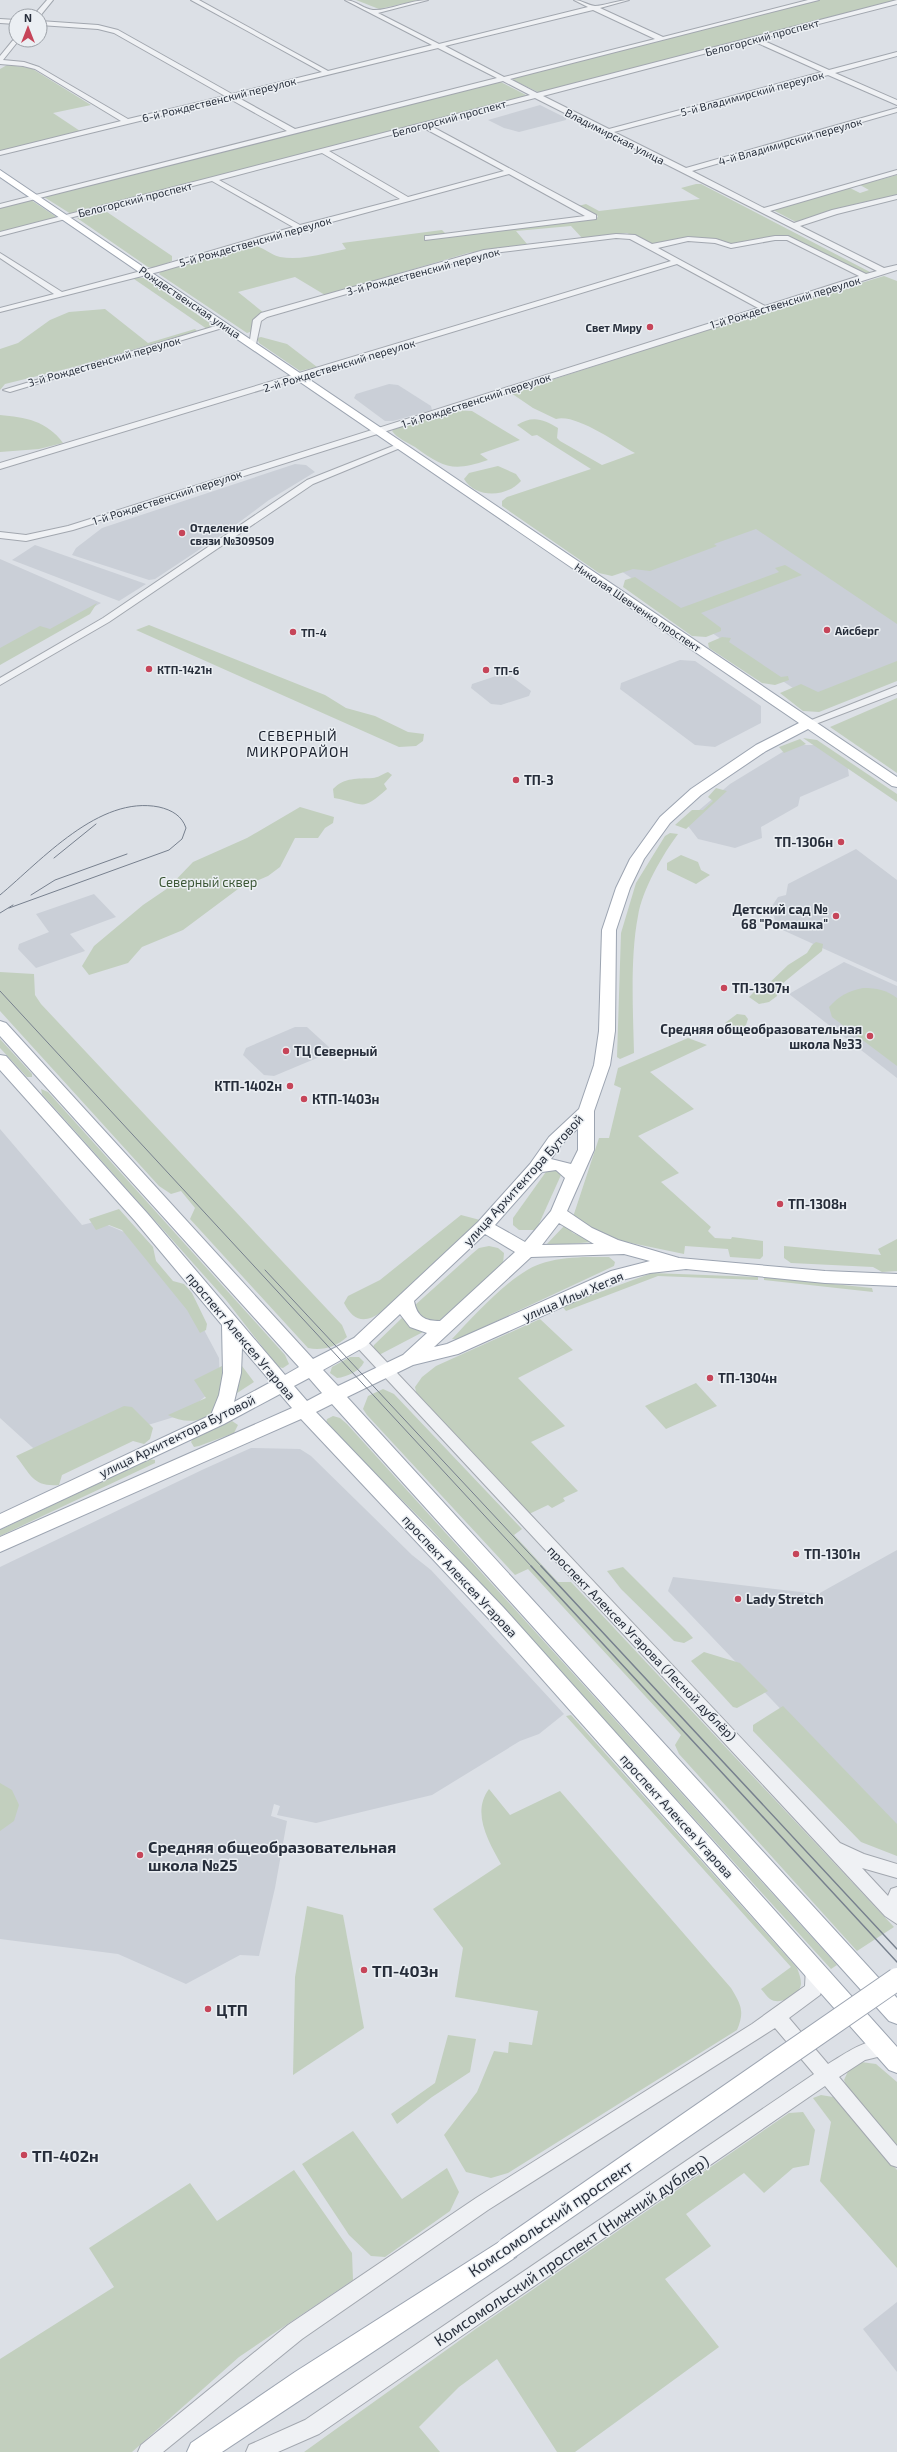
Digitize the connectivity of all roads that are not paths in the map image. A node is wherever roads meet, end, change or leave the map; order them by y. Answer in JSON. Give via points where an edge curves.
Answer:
{"nodes":[{"id":1,"x":50,"y":0,"type":"edge"},
{"id":2,"x":194,"y":0,"type":"edge"},
{"id":3,"x":348,"y":0,"type":"edge"},
{"id":4,"x":425,"y":0,"type":"edge"},
{"id":5,"x":578,"y":0,"type":"edge"},
{"id":6,"x":626,"y":0,"type":"edge"},
{"id":7,"x":816,"y":0,"type":"edge"},
{"id":8,"x":897,"y":2,"type":"edge"},
{"id":9,"x":43,"y":8,"type":"edge"},
{"id":10,"x":594,"y":8,"type":"junction"},
{"id":11,"x":373,"y":12,"type":"junction"},
{"id":12,"x":48,"y":24,"type":"edge"},
{"id":13,"x":662,"y":39,"type":"junction"},
{"id":14,"x":754,"y":40,"type":"junction"},
{"id":15,"x":438,"y":46,"type":"junction"},
{"id":16,"x":10,"y":48,"type":"edge"},
{"id":17,"x":897,"y":54,"type":"edge"},
{"id":18,"x":0,"y":61,"type":"edge"},
{"id":19,"x":326,"y":72,"type":"junction"},
{"id":20,"x":829,"y":73,"type":"junction"},
{"id":21,"x":502,"y":79,"type":"junction"},
{"id":22,"x":229,"y":96,"type":"junction"},
{"id":23,"x":535,"y":96,"type":"junction"},
{"id":24,"x":897,"y":103,"type":"edge"},
{"id":25,"x":897,"y":110,"type":"edge"},
{"id":26,"x":126,"y":121,"type":"junction"},
{"id":27,"x":424,"y":125,"type":"junction"},
{"id":28,"x":294,"y":132,"type":"junction"},
{"id":29,"x":607,"y":132,"type":"junction"},
{"id":30,"x":324,"y":151,"type":"junction"},
{"id":31,"x":0,"y":153,"type":"edge"},
{"id":32,"x":684,"y":171,"type":"junction"},
{"id":33,"x":510,"y":172,"type":"junction"},
{"id":34,"x":897,"y":172,"type":"edge"},
{"id":35,"x":0,"y":173,"type":"edge"},
{"id":36,"x":213,"y":180,"type":"junction"},
{"id":37,"x":897,"y":197,"type":"edge"},
{"id":38,"x":36,"y":198,"type":"junction"},
{"id":39,"x":406,"y":199,"type":"junction"},
{"id":40,"x":0,"y":206,"type":"edge"},
{"id":41,"x":762,"y":211,"type":"junction"},
{"id":42,"x":65,"y":217,"type":"junction"},
{"id":43,"x":791,"y":226,"type":"junction"},
{"id":44,"x":298,"y":228,"type":"junction"},
{"id":45,"x":0,"y":234,"type":"edge"},
{"id":46,"x":428,"y":238,"type":"dead end"},
{"id":47,"x":651,"y":247,"type":"junction"},
{"id":48,"x":0,"y":255,"type":"edge"},
{"id":49,"x":677,"y":262,"type":"junction"},
{"id":50,"x":897,"y":267,"type":"edge"},
{"id":51,"x":882,"y":271,"type":"junction"},
{"id":52,"x":146,"y":272,"type":"junction"},
{"id":53,"x":866,"y":277,"type":"junction"},
{"id":54,"x":60,"y":294,"type":"junction"},
{"id":55,"x":765,"y":309,"type":"junction"},
{"id":56,"x":0,"y":310,"type":"edge"},
{"id":57,"x":225,"y":326,"type":"junction"},
{"id":58,"x":252,"y":344,"type":"junction"},
{"id":59,"x":298,"y":376,"type":"junction"},
{"id":60,"x":6,"y":390,"type":"dead end"},
{"id":61,"x":379,"y":431,"type":"junction"},
{"id":62,"x":401,"y":446,"type":"junction"},
{"id":63,"x":0,"y":466,"type":"edge"},
{"id":64,"x":0,"y":535,"type":"edge"},
{"id":65,"x":0,"y":682,"type":"edge"},
{"id":66,"x":897,"y":689,"type":"edge"},
{"id":67,"x":809,"y":723,"type":"junction"},
{"id":68,"x":897,"y":783,"type":"edge"},
{"id":69,"x":0,"y":1026,"type":"edge"},
{"id":70,"x":0,"y":1060,"type":"edge"},
{"id":71,"x":47,"y":1078,"type":"junction"},
{"id":72,"x":24,"y":1087,"type":"junction"},
{"id":73,"x":586,"y":1111,"type":"junction"},
{"id":74,"x":536,"y":1168,"type":"junction"},
{"id":75,"x":574,"y":1176,"type":"junction"},
{"id":76,"x":558,"y":1213,"type":"junction"},
{"id":77,"x":484,"y":1226,"type":"junction"},
{"id":78,"x":623,"y":1249,"type":"junction"},
{"id":79,"x":527,"y":1251,"type":"junction"},
{"id":80,"x":686,"y":1263,"type":"junction"},
{"id":81,"x":897,"y":1280,"type":"edge"},
{"id":82,"x":406,"y":1298,"type":"junction"},
{"id":83,"x":231,"y":1324,"type":"junction"},
{"id":84,"x":443,"y":1328,"type":"junction"},
{"id":85,"x":360,"y":1342,"type":"junction"},
{"id":86,"x":408,"y":1360,"type":"junction"},
{"id":87,"x":310,"y":1368,"type":"junction"},
{"id":88,"x":386,"y":1371,"type":"junction"},
{"id":89,"x":281,"y":1384,"type":"junction"},
{"id":90,"x":334,"y":1396,"type":"junction"},
{"id":91,"x":304,"y":1410,"type":"junction"},
{"id":92,"x":218,"y":1419,"type":"junction"},
{"id":93,"x":172,"y":1439,"type":"junction"},
{"id":94,"x":184,"y":1463,"type":"junction"},
{"id":95,"x":0,"y":1522,"type":"edge"},
{"id":96,"x":0,"y":1545,"type":"edge"},
{"id":97,"x":832,"y":1846,"type":"junction"},
{"id":98,"x":897,"y":1871,"type":"edge"},
{"id":99,"x":897,"y":1894,"type":"edge"},
{"id":100,"x":894,"y":1914,"type":"edge"},
{"id":101,"x":814,"y":1968,"type":"junction"},
{"id":102,"x":897,"y":1979,"type":"edge"},
{"id":103,"x":897,"y":2014,"type":"edge"},
{"id":104,"x":776,"y":2017,"type":"junction"},
{"id":105,"x":890,"y":2055,"type":"edge"},
{"id":106,"x":825,"y":2076,"type":"junction"},
{"id":107,"x":897,"y":2159,"type":"edge"},
{"id":108,"x":148,"y":2452,"type":"edge"},
{"id":109,"x":200,"y":2452,"type":"edge"},
{"id":110,"x":256,"y":2452,"type":"edge"}],
"edges":[{"from":1,"to":9,"type":"street"},
{"from":2,"to":19,"type":"street"},
{"from":3,"to":11,"type":"street","name":"Владимирская улица"},
{"from":4,"to":11,"type":"street"},
{"from":5,"to":10,"type":"street"},
{"from":6,"to":10,"type":"street","name":"6-й Рождественский переулок"},
{"from":7,"to":13,"type":"street","name":"Белогорский проспект"},
{"from":8,"to":14,"type":"street","name":"Белогорский проспект"},
{"from":10,"to":13,"type":"street"},
{"from":10,"to":15,"type":"street","name":"6-й Рождественский переулок"},
{"from":11,"to":15,"type":"street","name":"Владимирская улица"},
{"from":12,"to":22,"type":"street","via":[[98,27],[116,32]]},
{"from":13,"to":21,"type":"street","name":"Белогорский проспект"},
{"from":14,"to":20,"type":"street"},
{"from":14,"to":23,"type":"street","name":"Белогорский проспект"},
{"from":15,"to":19,"type":"street","name":"6-й Рождественский переулок"},
{"from":15,"to":21,"type":"street","name":"Владимирская улица"},
{"from":16,"to":18,"type":"street"},
{"from":17,"to":20,"type":"street","name":"5-й Владимирский переулок"},
{"from":18,"to":26,"type":"street","via":[[37,68]]},
{"from":19,"to":22,"type":"street","name":"6-й Рождественский переулок"},
{"from":20,"to":24,"type":"street"},
{"from":20,"to":29,"type":"street","name":"5-й Владимирский переулок"},
{"from":21,"to":23,"type":"street","name":"Владимирская улица"},
{"from":21,"to":28,"type":"street","name":"Белогорский проспект"},
{"from":22,"to":26,"type":"street","name":"6-й Рождественский переулок"},
{"from":22,"to":28,"type":"street"},
{"from":23,"to":27,"type":"street","name":"Белогорский проспект"},
{"from":23,"to":29,"type":"street","name":"Владимирская улица"},
{"from":25,"to":32,"type":"street","name":"4-й Владимирский переулок"},
{"from":26,"to":31,"type":"street","name":"6-й Рождественский переулок"},
{"from":27,"to":30,"type":"street","name":"Белогорский проспект"},
{"from":27,"to":33,"type":"street"},
{"from":28,"to":38,"type":"street","name":"Белогорский проспект"},
{"from":29,"to":32,"type":"street","name":"Владимирская улица"},
{"from":30,"to":36,"type":"street","name":"Белогорский проспект"},
{"from":30,"to":39,"type":"street"},
{"from":32,"to":41,"type":"street","name":"Владимирская улица"},
{"from":33,"to":39,"type":"street","name":"5-й Рождественский переулок"},
{"from":33,"to":46,"type":"street","via":[[593,217]]},
{"from":34,"to":41,"type":"street"},
{"from":35,"to":38,"type":"main road","name":"Рождественская улица"},
{"from":36,"to":42,"type":"street","name":"Белогорский проспект"},
{"from":36,"to":44,"type":"street"},
{"from":37,"to":43,"type":"street"},
{"from":38,"to":40,"type":"street","name":"Белогорский проспект"},
{"from":38,"to":42,"type":"main road","name":"Рождественская улица"},
{"from":39,"to":44,"type":"street","name":"5-й Рождественский переулок"},
{"from":41,"to":43,"type":"street","name":"Владимирская улица"},
{"from":42,"to":45,"type":"street","name":"Белогорский проспект"},
{"from":42,"to":52,"type":"main road","name":"Рождественская улица"},
{"from":43,"to":51,"type":"street","name":"Владимирская улица"},
{"from":44,"to":52,"type":"street","name":"5-й Рождественский переулок"},
{"from":47,"to":49,"type":"street","name":"3-й Рождественский переулок"},
{"from":47,"to":53,"type":"street","via":[[682,240],[716,241],[731,246],[788,238]]},
{"from":47,"to":58,"type":"street","name":"3-й Рождественский переулок","via":[[632,237],[624,236],[478,254],[264,315],[257,320]]},
{"from":48,"to":54,"type":"street"},
{"from":49,"to":55,"type":"street","name":"3-й Рождественский переулок"},
{"from":49,"to":59,"type":"street","name":"2-й Рождественский переулок"},
{"from":50,"to":51,"type":"street","name":"1-й Рождественский переулок"},
{"from":51,"to":53,"type":"street","name":"1-й Рождественский переулок"},
{"from":52,"to":54,"type":"street","name":"5-й Рождественский переулок"},
{"from":52,"to":57,"type":"main road","name":"Рождественская улица"},
{"from":53,"to":55,"type":"street","name":"1-й Рождественский переулок"},
{"from":54,"to":56,"type":"street","name":"5-й Рождественский переулок"},
{"from":55,"to":61,"type":"street","name":"1-й Рождественский переулок"},
{"from":57,"to":58,"type":"main road","name":"Рождественская улица"},
{"from":57,"to":60,"type":"street","name":"3-й Рождественский переулок"},
{"from":58,"to":59,"type":"main road","name":"Рождественская улица"},
{"from":59,"to":61,"type":"main road","name":"Рождественская улица"},
{"from":59,"to":63,"type":"street","name":"2-й Рождественский переулок"},
{"from":61,"to":62,"type":"main road","name":"Николая Шевченко проспект"},
{"from":61,"to":64,"type":"street","name":"1-й Рождественский переулок","via":[[70,528],[26,538]]},
{"from":62,"to":65,"type":"street","via":[[310,482],[106,620]]},
{"from":62,"to":67,"type":"main road","name":"Николая Шевченко проспект"},
{"from":66,"to":67,"type":"street"},
{"from":67,"to":68,"type":"main road","name":"Николая Шевченко проспект"},
{"from":67,"to":73,"type":"main road","name":"улица Архитектора Бутовой","via":[[761,748],[696,792],[665,820],[637,859],[622,888],[609,930],[606,1040],[602,1065]]},
{"from":69,"to":71,"type":"main road","name":"проспект Алексея Угарова"},
{"from":70,"to":72,"type":"main road","name":"проспект Алексея Угарова"},
{"from":71,"to":72,"type":"main road"},
{"from":71,"to":87,"type":"main road","name":"проспект Алексея Угарова"},
{"from":72,"to":83,"type":"main road","name":"проспект Алексея Угарова","via":[[141,1217]]},
{"from":73,"to":74,"type":"main road","name":"улица Архитектора Бутовой","via":[[555,1141]]},
{"from":73,"to":75,"type":"main road","name":"улица Архитектора Бутовой","via":[[586,1150]]},
{"from":74,"to":75,"type":"main road","via":[[558,1164],[568,1168]]},
{"from":74,"to":77,"type":"main road","name":"улица Архитектора Бутовой"},
{"from":75,"to":76,"type":"main road","name":"улица Архитектора Бутовой"},
{"from":76,"to":78,"type":"main road","via":[[581,1231]]},
{"from":76,"to":79,"type":"main road","name":"улица Архитектора Бутовой"},
{"from":77,"to":79,"type":"main road"},
{"from":77,"to":82,"type":"main road","name":"улица Архитектора Бутовой"},
{"from":78,"to":79,"type":"main road"},
{"from":78,"to":80,"type":"main road"},
{"from":79,"to":84,"type":"main road","name":"улица Архитектора Бутовой"},
{"from":80,"to":81,"type":"main road","name":"улица Ильи Хегая","via":[[826,1277]]},
{"from":80,"to":86,"type":"main road","name":"улица Ильи Хегая","via":[[650,1267],[617,1275],[452,1349]]},
{"from":82,"to":84,"type":"main road","via":[[406,1308],[412,1320],[424,1327]]},
{"from":82,"to":85,"type":"main road","name":"улица Архитектора Бутовой"},
{"from":83,"to":89,"type":"main road","name":"проспект Алексея Угарова"},
{"from":83,"to":92,"type":"main road","via":[[233,1380],[228,1400]]},
{"from":84,"to":86,"type":"main road","name":"улица Архитектора Бутовой"},
{"from":85,"to":87,"type":"main road","name":"улица Архитектора Бутовой"},
{"from":85,"to":88,"type":"street","name":"проспект Алексея Угарова (Лесной дублёр)"},
{"from":86,"to":88,"type":"main road","name":"улица Ильи Хегая"},
{"from":87,"to":89,"type":"main road","name":"улица Архитектора Бутовой"},
{"from":87,"to":90,"type":"main road","name":"проспект Алексея Угарова"},
{"from":88,"to":90,"type":"main road","name":"улица Ильи Хегая"},
{"from":88,"to":97,"type":"street","name":"проспект Алексея Угарова (Лесной дублёр)"},
{"from":89,"to":91,"type":"main road","name":"проспект Алексея Угарова"},
{"from":89,"to":92,"type":"main road","name":"улица Архитектора Бутовой"},
{"from":90,"to":91,"type":"main road","name":"улица Архитектора Бутовой"},
{"from":90,"to":103,"type":"main road","name":"проспект Алексея Угарова"},
{"from":91,"to":94,"type":"main road","name":"улица Архитектора Бутовой"},
{"from":91,"to":101,"type":"main road","name":"проспект Алексея Угарова","via":[[496,1613]]},
{"from":92,"to":93,"type":"main road","name":"улица Архитектора Бутовой"},
{"from":93,"to":94,"type":"main road"},
{"from":93,"to":95,"type":"main road","name":"улица Архитектора Бутовой"},
{"from":94,"to":96,"type":"main road","name":"улица Архитектора Бутовой"},
{"from":97,"to":98,"type":"street","via":[[860,1860]]},
{"from":97,"to":100,"type":"street","name":"проспект Алексея Угарова (Лесной дублёр)"},
{"from":99,"to":100,"type":"street","via":[[894,1897]]},
{"from":101,"to":104,"type":"street","via":[[814,1990]]},
{"from":101,"to":105,"type":"main road","name":"проспект Алексея Угарова"},
{"from":102,"to":109,"type":"main road","name":"Комсомольский проспект","bridge":true,"via":[[507,2249],[311,2376]]},
{"from":104,"to":106,"type":"street"},
{"from":104,"to":108,"type":"street","via":[[482,2204],[295,2332]]},
{"from":105,"to":106,"type":"street","name":"Комсомольский проспект (Нижний дублер)","via":[[861,2053]]},
{"from":106,"to":107,"type":"street"},
{"from":106,"to":110,"type":"street","name":"Комсомольский проспект (Нижний дублер)","via":[[312,2427]]}]}
